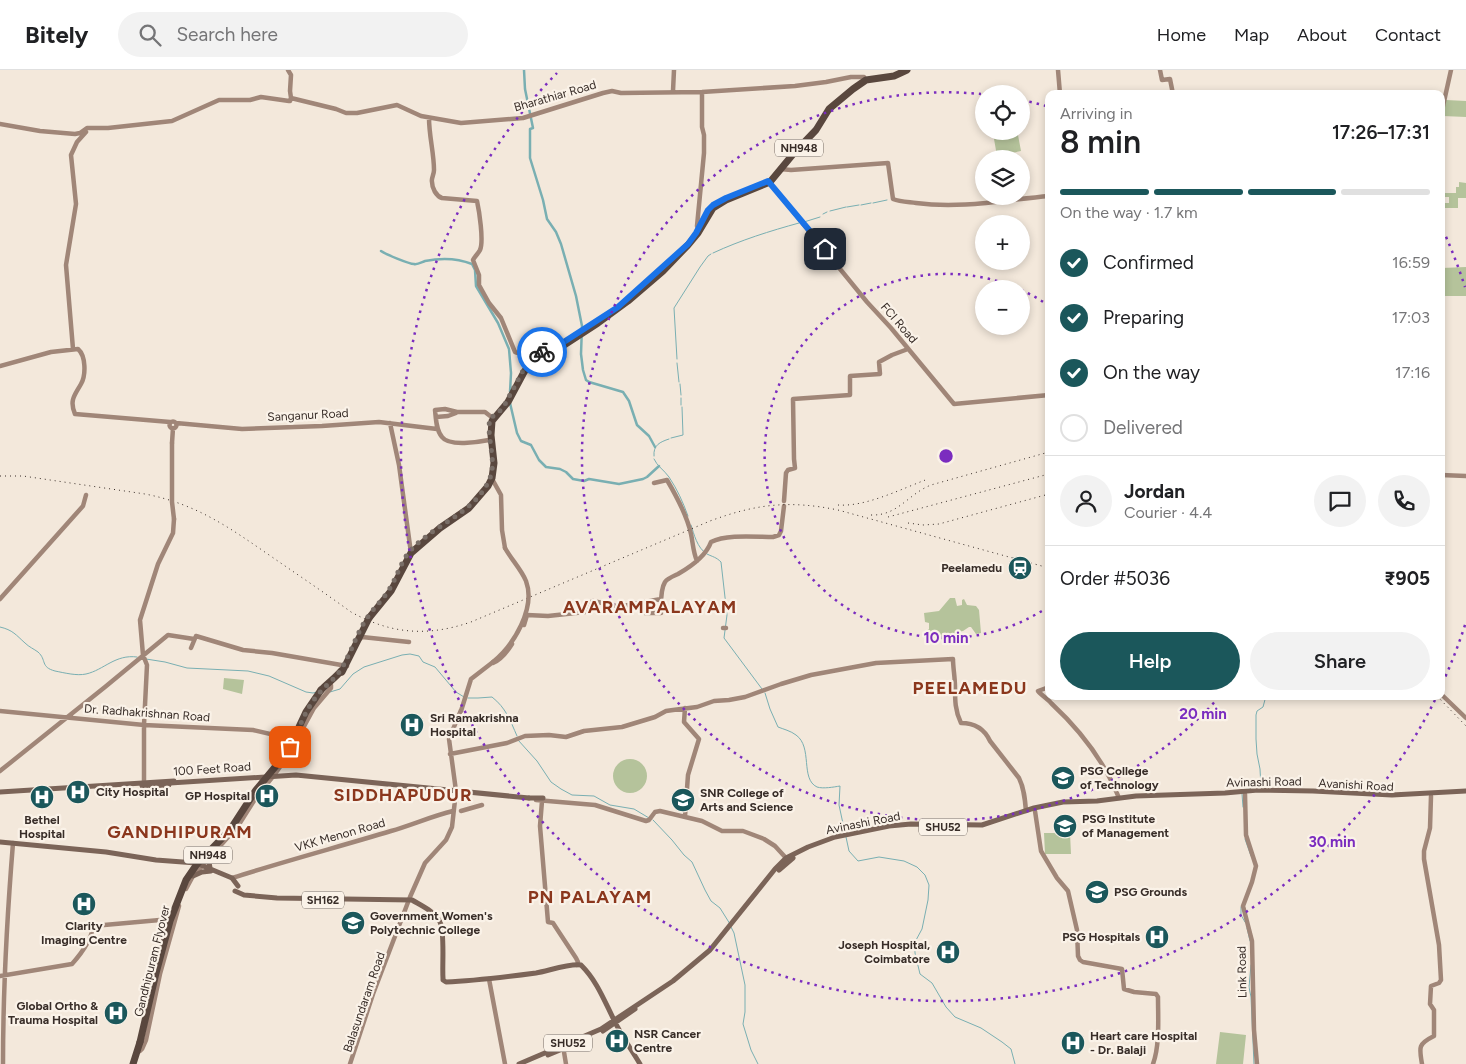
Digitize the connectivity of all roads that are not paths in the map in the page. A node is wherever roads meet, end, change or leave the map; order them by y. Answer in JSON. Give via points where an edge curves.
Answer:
{"nodes":[{"id":1,"x":288,"y":70,"type":"edge"},
{"id":2,"x":674,"y":70,"type":"edge"},
{"id":3,"x":903,"y":70,"type":"edge"},
{"id":4,"x":907,"y":70,"type":"edge"},
{"id":5,"x":1058,"y":70,"type":"edge"},
{"id":6,"x":1160,"y":70,"type":"edge"},
{"id":7,"x":1451,"y":70,"type":"edge"},
{"id":8,"x":866,"y":80,"type":"junction"},
{"id":9,"x":1060,"y":90,"type":"edge"},
{"id":10,"x":1172,"y":90,"type":"edge"},
{"id":11,"x":673,"y":91,"type":"junction"},
{"id":12,"x":702,"y":92,"type":"junction"},
{"id":13,"x":1445,"y":96,"type":"edge"},
{"id":14,"x":291,"y":98,"type":"junction"},
{"id":15,"x":429,"y":118,"type":"junction"},
{"id":16,"x":0,"y":124,"type":"edge"},
{"id":17,"x":91,"y":128,"type":"junction"},
{"id":18,"x":780,"y":169,"type":"junction"},
{"id":19,"x":769,"y":182,"type":"junction"},
{"id":20,"x":1045,"y":196,"type":"edge"},
{"id":21,"x":699,"y":230,"type":"junction"},
{"id":22,"x":74,"y":349,"type":"junction"},
{"id":23,"x":908,"y":349,"type":"junction"},
{"id":24,"x":534,"y":355,"type":"junction"},
{"id":25,"x":0,"y":366,"type":"edge"},
{"id":26,"x":1045,"y":395,"type":"edge"},
{"id":27,"x":457,"y":412,"type":"junction"},
{"id":28,"x":494,"y":416,"type":"junction"},
{"id":29,"x":436,"y":417,"type":"junction"},
{"id":30,"x":390,"y":423,"type":"junction"},
{"id":31,"x":173,"y":424,"type":"junction"},
{"id":32,"x":490,"y":428,"type":"junction"},
{"id":33,"x":437,"y":429,"type":"junction"},
{"id":34,"x":489,"y":440,"type":"junction"},
{"id":35,"x":1445,"y":475,"type":"edge"},
{"id":36,"x":491,"y":476,"type":"junction"},
{"id":37,"x":1466,"y":476,"type":"edge"},
{"id":38,"x":654,"y":483,"type":"dead end"},
{"id":39,"x":86,"y":495,"type":"dead end"},
{"id":40,"x":410,"y":552,"type":"junction"},
{"id":41,"x":697,"y":561,"type":"junction"},
{"id":42,"x":0,"y":599,"type":"edge"},
{"id":43,"x":661,"y":600,"type":"junction"},
{"id":44,"x":628,"y":605,"type":"junction"},
{"id":45,"x":194,"y":639,"type":"junction"},
{"id":46,"x":409,"y":642,"type":"dead end"},
{"id":47,"x":191,"y":648,"type":"dead end"},
{"id":48,"x":141,"y":657,"type":"junction"},
{"id":49,"x":492,"y":662,"type":"junction"},
{"id":50,"x":330,"y":683,"type":"junction"},
{"id":51,"x":1045,"y":688,"type":"edge"},
{"id":52,"x":1045,"y":697,"type":"edge"},
{"id":53,"x":1445,"y":698,"type":"edge"},
{"id":54,"x":1048,"y":700,"type":"edge"},
{"id":55,"x":684,"y":708,"type":"junction"},
{"id":56,"x":0,"y":711,"type":"edge"},
{"id":57,"x":66,"y":718,"type":"junction"},
{"id":58,"x":1466,"y":718,"type":"edge"},
{"id":59,"x":144,"y":725,"type":"junction"},
{"id":60,"x":292,"y":739,"type":"junction"},
{"id":61,"x":451,"y":754,"type":"junction"},
{"id":62,"x":0,"y":771,"type":"edge"},
{"id":63,"x":269,"y":776,"type":"junction"},
{"id":64,"x":144,"y":784,"type":"junction"},
{"id":65,"x":456,"y":790,"type":"junction"},
{"id":66,"x":0,"y":793,"type":"edge"},
{"id":67,"x":1243,"y":793,"type":"junction"},
{"id":68,"x":1466,"y":793,"type":"edge"},
{"id":69,"x":1432,"y":794,"type":"junction"},
{"id":70,"x":1119,"y":798,"type":"junction"},
{"id":71,"x":537,"y":799,"type":"junction"},
{"id":72,"x":482,"y":805,"type":"dead end"},
{"id":73,"x":461,"y":810,"type":"dead end"},
{"id":74,"x":1026,"y":811,"type":"junction"},
{"id":75,"x":1035,"y":811,"type":"junction"},
{"id":76,"x":453,"y":812,"type":"junction"},
{"id":77,"x":685,"y":816,"type":"junction"},
{"id":78,"x":966,"y":827,"type":"junction"},
{"id":79,"x":841,"y":837,"type":"junction"},
{"id":80,"x":0,"y":842,"type":"edge"},
{"id":81,"x":13,"y":843,"type":"junction"},
{"id":82,"x":210,"y":856,"type":"junction"},
{"id":83,"x":786,"y":858,"type":"junction"},
{"id":84,"x":197,"y":865,"type":"junction"},
{"id":85,"x":210,"y":870,"type":"junction"},
{"id":86,"x":193,"y":876,"type":"junction"},
{"id":87,"x":233,"y":878,"type":"junction"},
{"id":88,"x":237,"y":888,"type":"junction"},
{"id":89,"x":411,"y":899,"type":"junction"},
{"id":90,"x":175,"y":918,"type":"junction"},
{"id":91,"x":169,"y":920,"type":"junction"},
{"id":92,"x":731,"y":926,"type":"junction"},
{"id":93,"x":578,"y":963,"type":"junction"},
{"id":94,"x":2,"y":976,"type":"edge"},
{"id":95,"x":488,"y":977,"type":"junction"},
{"id":96,"x":616,"y":1021,"type":"junction"},
{"id":97,"x":140,"y":1046,"type":"junction"},
{"id":98,"x":563,"y":1047,"type":"junction"},
{"id":99,"x":640,"y":1062,"type":"edge"},
{"id":100,"x":3,"y":1064,"type":"edge"},
{"id":101,"x":133,"y":1064,"type":"edge"},
{"id":102,"x":138,"y":1064,"type":"edge"},
{"id":103,"x":352,"y":1064,"type":"edge"},
{"id":104,"x":505,"y":1064,"type":"edge"},
{"id":105,"x":519,"y":1064,"type":"edge"},
{"id":106,"x":527,"y":1064,"type":"edge"},
{"id":107,"x":566,"y":1064,"type":"edge"},
{"id":108,"x":1153,"y":1064,"type":"edge"},
{"id":109,"x":1257,"y":1064,"type":"edge"},
{"id":110,"x":1422,"y":1064,"type":"edge"}],
"edges":[{"from":1,"to":14,"type":"street"},
{"from":2,"to":11,"type":"street"},
{"from":3,"to":8,"type":"highway","number":"NH948"},
{"from":4,"to":8,"type":"highway","number":"NH948","via":[[894,76]]},
{"from":5,"to":9,"type":"street"},
{"from":6,"to":10,"type":"street","via":[[1162,80],[1170,79]]},
{"from":7,"to":13,"type":"street"},
{"from":8,"to":12,"type":"street","name":"Bharathiar Road","via":[[864,77],[808,85]]},
{"from":8,"to":18,"type":"highway","number":"NH948","via":[[828,107],[815,130]]},
{"from":11,"to":12,"type":"street","name":"Bharathiar Road"},
{"from":11,"to":15,"type":"street","name":"Bharathiar Road","via":[[609,92],[517,119],[460,123]]},
{"from":12,"to":21,"type":"street","via":[[704,153]]},
{"from":14,"to":15,"type":"street","name":"Bharathiar Road","via":[[346,113],[397,105]]},
{"from":14,"to":17,"type":"street","name":"Bharathiar Road","via":[[289,101],[261,97],[219,100],[172,121]]},
{"from":15,"to":24,"type":"street","via":[[434,172],[431,181],[436,194],[440,198],[477,200],[481,248],[473,260],[479,285],[501,318],[515,352]]},
{"from":16,"to":17,"type":"street","name":"Bharathiar Road","via":[[75,134]]},
{"from":17,"to":22,"type":"street","via":[[83,133],[71,155],[76,204],[66,265]]},
{"from":18,"to":19,"type":"highway","number":"NH948"},
{"from":18,"to":20,"type":"street","via":[[888,164],[895,200],[938,206]]},
{"from":19,"to":21,"type":"highway","number":"NH948","via":[[713,208]]},
{"from":19,"to":23,"type":"street","name":"FCI Road"},
{"from":21,"to":24,"type":"highway","number":"NH948","via":[[658,276],[622,306],[553,349]]},
{"from":22,"to":25,"type":"street"},
{"from":22,"to":31,"type":"street","name":"Sanganur Road","via":[[82,352],[84,363],[82,381],[73,400],[75,414]]},
{"from":23,"to":26,"type":"street","name":"FCI Road","via":[[954,404]]},
{"from":23,"to":41,"type":"street","via":[[879,362],[880,374],[850,376],[850,395],[793,399],[796,468],[786,473],[781,531],[772,537],[716,540]]},
{"from":24,"to":28,"type":"highway","number":"NH948","via":[[520,374],[510,397]]},
{"from":27,"to":28,"type":"street","via":[[486,412]]},
{"from":27,"to":29,"type":"street"},
{"from":27,"to":29,"type":"street","via":[[435,410]]},
{"from":28,"to":32,"type":"highway","number":"NH948","via":[[490,419]]},
{"from":29,"to":33,"type":"street"},
{"from":30,"to":31,"type":"street","name":"Sanganur Road","via":[[242,429]]},
{"from":30,"to":33,"type":"street","name":"Sanganur Road"},
{"from":30,"to":40,"type":"street"},
{"from":31,"to":48,"type":"street","bridge":true,"via":[[174,528],[158,564],[140,620]]},
{"from":32,"to":34,"type":"highway","number":"NH948"},
{"from":32,"to":36,"type":"highway","number":"NH948","via":[[494,458]]},
{"from":33,"to":34,"type":"street","name":"Sanganur Road","via":[[447,441]]},
{"from":34,"to":36,"type":"highway","number":"NH948","via":[[493,458]]},
{"from":35,"to":37,"type":"street"},
{"from":36,"to":40,"type":"highway","number":"NH948","via":[[468,507]]},
{"from":36,"to":49,"type":"street","bridge":true,"via":[[501,495],[505,548],[526,580],[528,594],[521,626],[506,650]]},
{"from":38,"to":41,"type":"street","via":[[667,480],[676,495],[689,527]]},
{"from":39,"to":42,"type":"street","via":[[83,506]]},
{"from":40,"to":50,"type":"highway","number":"NH948","bridge":true,"via":[[389,591],[363,624]]},
{"from":41,"to":43,"type":"street","via":[[664,583]]},
{"from":43,"to":44,"type":"street"},
{"from":43,"to":44,"type":"street","via":[[661,613],[643,612]]},
{"from":44,"to":49,"type":"street","via":[[593,601],[585,612],[527,615],[507,651]]},
{"from":45,"to":47,"type":"street"},
{"from":45,"to":48,"type":"street","via":[[168,635]]},
{"from":45,"to":50,"type":"street","via":[[196,636],[243,650],[272,653]]},
{"from":46,"to":50,"type":"street","via":[[362,637]]},
{"from":48,"to":57,"type":"street"},
{"from":48,"to":59,"type":"street","via":[[146,663]]},
{"from":49,"to":61,"type":"street","via":[[472,677],[451,738]]},
{"from":50,"to":60,"type":"street","via":[[311,701]]},
{"from":50,"to":63,"type":"street","via":[[296,743]]},
{"from":50,"to":97,"type":"highway","name":"Gandhipuram Flyover","number":"NH948","bridge":true,"via":[[306,712],[280,761],[230,830],[196,864],[186,880],[156,973]]},
{"from":51,"to":52,"type":"street","via":[[1038,691]]},
{"from":53,"to":58,"type":"street"},
{"from":54,"to":70,"type":"street","via":[[1088,743],[1110,776]]},
{"from":55,"to":61,"type":"street","via":[[622,726],[566,737],[525,736],[507,743]]},
{"from":55,"to":74,"type":"street","via":[[745,697],[799,678],[875,663],[953,658],[954,700],[958,716],[961,722],[973,723],[987,734],[1019,778]]},
{"from":55,"to":77,"type":"street","via":[[684,722],[699,739],[688,775]]},
{"from":56,"to":57,"type":"street","name":"Dr. Radhakrishnan Road"},
{"from":57,"to":59,"type":"street","name":"Dr. Radhakrishnan Road"},
{"from":57,"to":62,"type":"street"},
{"from":59,"to":60,"type":"street","name":"Dr. Radhakrishnan Road","via":[[253,730]]},
{"from":59,"to":64,"type":"street"},
{"from":60,"to":63,"type":"street"},
{"from":61,"to":65,"type":"street"},
{"from":61,"to":65,"type":"street"},
{"from":63,"to":64,"type":"main road","name":"100 Feet Road"},
{"from":63,"to":65,"type":"street","name":"100 Feet Road"},
{"from":63,"to":65,"type":"street","name":"100 Feet Road","via":[[296,774]]},
{"from":63,"to":82,"type":"street","via":[[232,834]]},
{"from":63,"to":84,"type":"street","via":[[252,793],[229,830]]},
{"from":64,"to":66,"type":"main road","name":"100 Feet Road"},
{"from":64,"to":71,"type":"main road","bridge":true,"via":[[296,775]]},
{"from":65,"to":71,"type":"street"},
{"from":65,"to":76,"type":"street","name":"Balasundaram Road"},
{"from":67,"to":69,"type":"main road","name":"Avanishi Road","number":"SHU52"},
{"from":67,"to":70,"type":"main road","name":"Avinashi Road","number":"SHU52"},
{"from":67,"to":75,"type":"main road","name":"Avanishi Road","number":"SHU52","via":[[1064,804]]},
{"from":67,"to":109,"type":"street","name":"Link Road","via":[[1246,835],[1256,866],[1243,906],[1252,941]]},
{"from":68,"to":69,"type":"main road","name":"Avanishi Road","number":"SHU52"},
{"from":69,"to":110,"type":"street","via":[[1426,859],[1441,980],[1431,986],[1434,1036],[1421,1044]]},
{"from":70,"to":74,"type":"main road","name":"Avinashi Road","number":"SHU52","via":[[1052,803]]},
{"from":71,"to":77,"type":"street","via":[[595,806],[646,821],[660,811]]},
{"from":71,"to":93,"type":"street","via":[[548,922],[553,923]]},
{"from":72,"to":73,"type":"street"},
{"from":74,"to":78,"type":"main road","name":"Avinashi Road","number":"SHU52","via":[[982,826]]},
{"from":75,"to":78,"type":"main road","name":"Avinashi Road","number":"SHU52","via":[[993,826]]},
{"from":75,"to":108,"type":"street","via":[[1041,851],[1068,891],[1080,960],[1122,969],[1124,989],[1158,997],[1158,1034]]},
{"from":76,"to":87,"type":"street","name":"VKK Menon Road"},
{"from":76,"to":89,"type":"street","name":"Balasundaram Road","via":[[449,834],[426,863]]},
{"from":77,"to":83,"type":"street","via":[[722,831],[743,831],[753,835],[775,846]]},
{"from":78,"to":79,"type":"main road","name":"Avinashi Road","number":"SHU52","via":[[897,825]]},
{"from":79,"to":83,"type":"main road","name":"Avinashi Road","number":"SHU52"},
{"from":79,"to":92,"type":"main road","name":"Avinashi Road","number":"SHU52","via":[[790,860]]},
{"from":80,"to":81,"type":"main road","number":"SH162"},
{"from":81,"to":84,"type":"main road","number":"SH162"},
{"from":81,"to":94,"type":"street"},
{"from":82,"to":84,"type":"street"},
{"from":82,"to":85,"type":"main road"},
{"from":83,"to":92,"type":"main road","name":"Avinashi Road","number":"SHU52"},
{"from":84,"to":85,"type":"main road","number":"SH162"},
{"from":84,"to":86,"type":"street"},
{"from":84,"to":91,"type":"street","via":[[188,873]]},
{"from":85,"to":86,"type":"main road"},
{"from":85,"to":87,"type":"main road","number":"SH162"},
{"from":85,"to":88,"type":"main road","number":"SH162","via":[[228,878]]},
{"from":86,"to":90,"type":"street"},
{"from":87,"to":88,"type":"main road"},
{"from":88,"to":89,"type":"main road","number":"SH162","via":[[244,892],[277,896]]},
{"from":89,"to":95,"type":"main road","via":[[427,908],[440,922],[443,980]]},
{"from":89,"to":103,"type":"street","name":"Balasundaram Road"},
{"from":90,"to":91,"type":"street"},
{"from":90,"to":97,"type":"street","via":[[146,1040],[142,1049]]},
{"from":91,"to":94,"type":"street","via":[[93,926],[92,933],[72,964]]},
{"from":91,"to":97,"type":"street","via":[[138,1043]]},
{"from":92,"to":96,"type":"main road","name":"Avinashi Road","number":"SHU52","via":[[706,955],[674,983]]},
{"from":93,"to":95,"type":"main road","via":[[532,973]]},
{"from":93,"to":96,"type":"main road","via":[[595,982]]},
{"from":94,"to":100,"type":"street"},
{"from":95,"to":104,"type":"street"},
{"from":96,"to":98,"type":"main road","name":"Avinashi Road","number":"SHU52","via":[[590,1038]]},
{"from":96,"to":99,"type":"main road"},
{"from":97,"to":101,"type":"highway","number":"NH948"},
{"from":97,"to":102,"type":"highway","number":"NH948"},
{"from":98,"to":105,"type":"main road","name":"Avinashi Road","number":"SHU52"},
{"from":98,"to":106,"type":"main road","name":"Avinashi Road","number":"SHU52"},
{"from":98,"to":107,"type":"street"}]}
